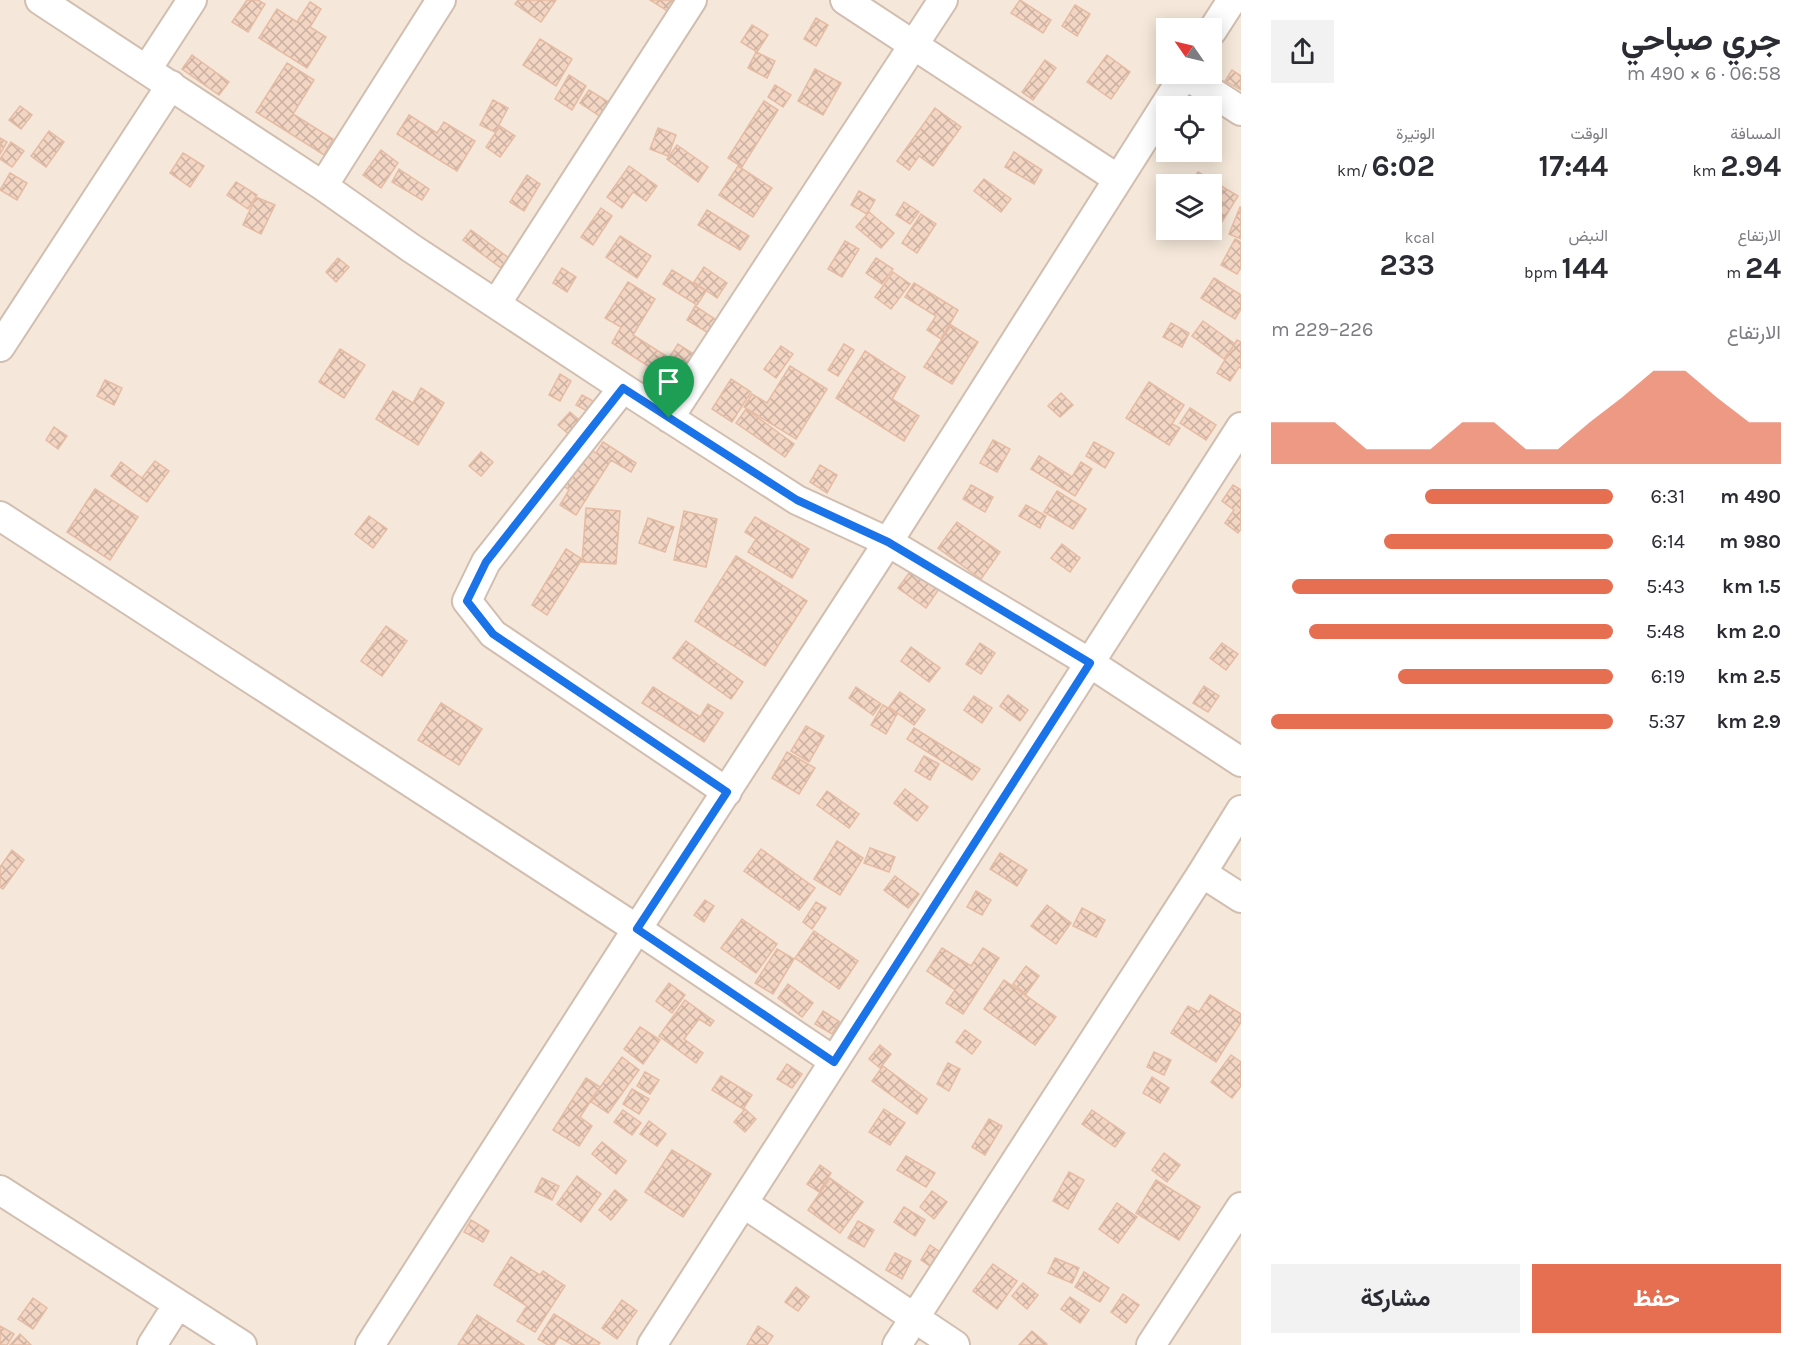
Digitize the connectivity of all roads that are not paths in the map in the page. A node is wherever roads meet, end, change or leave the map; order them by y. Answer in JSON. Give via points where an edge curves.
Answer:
{"nodes":[{"id":1,"x":40,"y":0,"type":"edge"},
{"id":2,"x":192,"y":0,"type":"edge"},
{"id":3,"x":441,"y":0,"type":"edge"},
{"id":4,"x":692,"y":0,"type":"edge"},
{"id":5,"x":845,"y":0,"type":"edge"},
{"id":6,"x":943,"y":0,"type":"edge"},
{"id":7,"x":1232,"y":0,"type":"edge"},
{"id":8,"x":1220,"y":18,"type":"edge"},
{"id":9,"x":913,"y":47,"type":"junction"},
{"id":10,"x":147,"y":69,"type":"junction"},
{"id":11,"x":1179,"y":84,"type":"edge"},
{"id":12,"x":1200,"y":84,"type":"edge"},
{"id":13,"x":171,"y":85,"type":"junction"},
{"id":14,"x":1241,"y":111,"type":"edge"},
{"id":15,"x":1118,"y":179,"type":"junction"},
{"id":16,"x":323,"y":186,"type":"junction"},
{"id":17,"x":496,"y":303,"type":"junction"},
{"id":18,"x":0,"y":347,"type":"edge"},
{"id":19,"x":623,"y":388,"type":"junction"},
{"id":20,"x":669,"y":418,"type":"junction"},
{"id":21,"x":1241,"y":427,"type":"edge"},
{"id":22,"x":0,"y":516,"type":"edge"},
{"id":23,"x":888,"y":542,"type":"junction"},
{"id":24,"x":1090,"y":663,"type":"junction"},
{"id":25,"x":1241,"y":762,"type":"edge"},
{"id":26,"x":727,"y":792,"type":"junction"},
{"id":27,"x":1241,"y":810,"type":"edge"},
{"id":28,"x":1202,"y":873,"type":"junction"},
{"id":29,"x":1241,"y":898,"type":"edge"},
{"id":30,"x":637,"y":929,"type":"junction"},
{"id":31,"x":834,"y":1062,"type":"junction"},
{"id":32,"x":0,"y":1190,"type":"edge"},
{"id":33,"x":743,"y":1203,"type":"junction"},
{"id":34,"x":1241,"y":1207,"type":"edge"},
{"id":35,"x":178,"y":1304,"type":"junction"},
{"id":36,"x":915,"y":1318,"type":"junction"},
{"id":37,"x":152,"y":1345,"type":"edge"},
{"id":38,"x":242,"y":1345,"type":"edge"},
{"id":39,"x":370,"y":1345,"type":"edge"},
{"id":40,"x":652,"y":1345,"type":"edge"},
{"id":41,"x":897,"y":1345,"type":"edge"},
{"id":42,"x":955,"y":1345,"type":"edge"},
{"id":43,"x":1151,"y":1345,"type":"edge"}],
"edges":[{"from":1,"to":10,"type":"street"},
{"from":2,"to":10,"type":"street"},
{"from":3,"to":16,"type":"street"},
{"from":4,"to":17,"type":"street"},
{"from":5,"to":9,"type":"street"},
{"from":6,"to":9,"type":"street"},
{"from":7,"to":8,"type":"street"},
{"from":9,"to":15,"type":"street"},
{"from":9,"to":20,"type":"street"},
{"from":10,"to":13,"type":"street"},
{"from":11,"to":15,"type":"street"},
{"from":12,"to":14,"type":"street"},
{"from":13,"to":16,"type":"street"},
{"from":13,"to":18,"type":"street"},
{"from":15,"to":23,"type":"street"},
{"from":16,"to":17,"type":"street"},
{"from":17,"to":19,"type":"street"},
{"from":19,"to":20,"type":"street"},
{"from":19,"to":26,"type":"street","via":[[486,562],[467,601],[493,634]]},
{"from":20,"to":23,"type":"street","via":[[797,500]]},
{"from":21,"to":24,"type":"street"},
{"from":22,"to":30,"type":"street"},
{"from":23,"to":24,"type":"street"},
{"from":23,"to":26,"type":"street"},
{"from":24,"to":25,"type":"street"},
{"from":24,"to":31,"type":"street"},
{"from":26,"to":30,"type":"street"},
{"from":27,"to":28,"type":"street"},
{"from":28,"to":29,"type":"street"},
{"from":28,"to":36,"type":"street"},
{"from":30,"to":31,"type":"street"},
{"from":30,"to":39,"type":"street"},
{"from":31,"to":33,"type":"street"},
{"from":32,"to":35,"type":"street"},
{"from":33,"to":36,"type":"street"},
{"from":33,"to":40,"type":"street"},
{"from":34,"to":43,"type":"street"},
{"from":35,"to":37,"type":"street"},
{"from":35,"to":38,"type":"street"},
{"from":36,"to":41,"type":"street"},
{"from":36,"to":42,"type":"street"}]}
